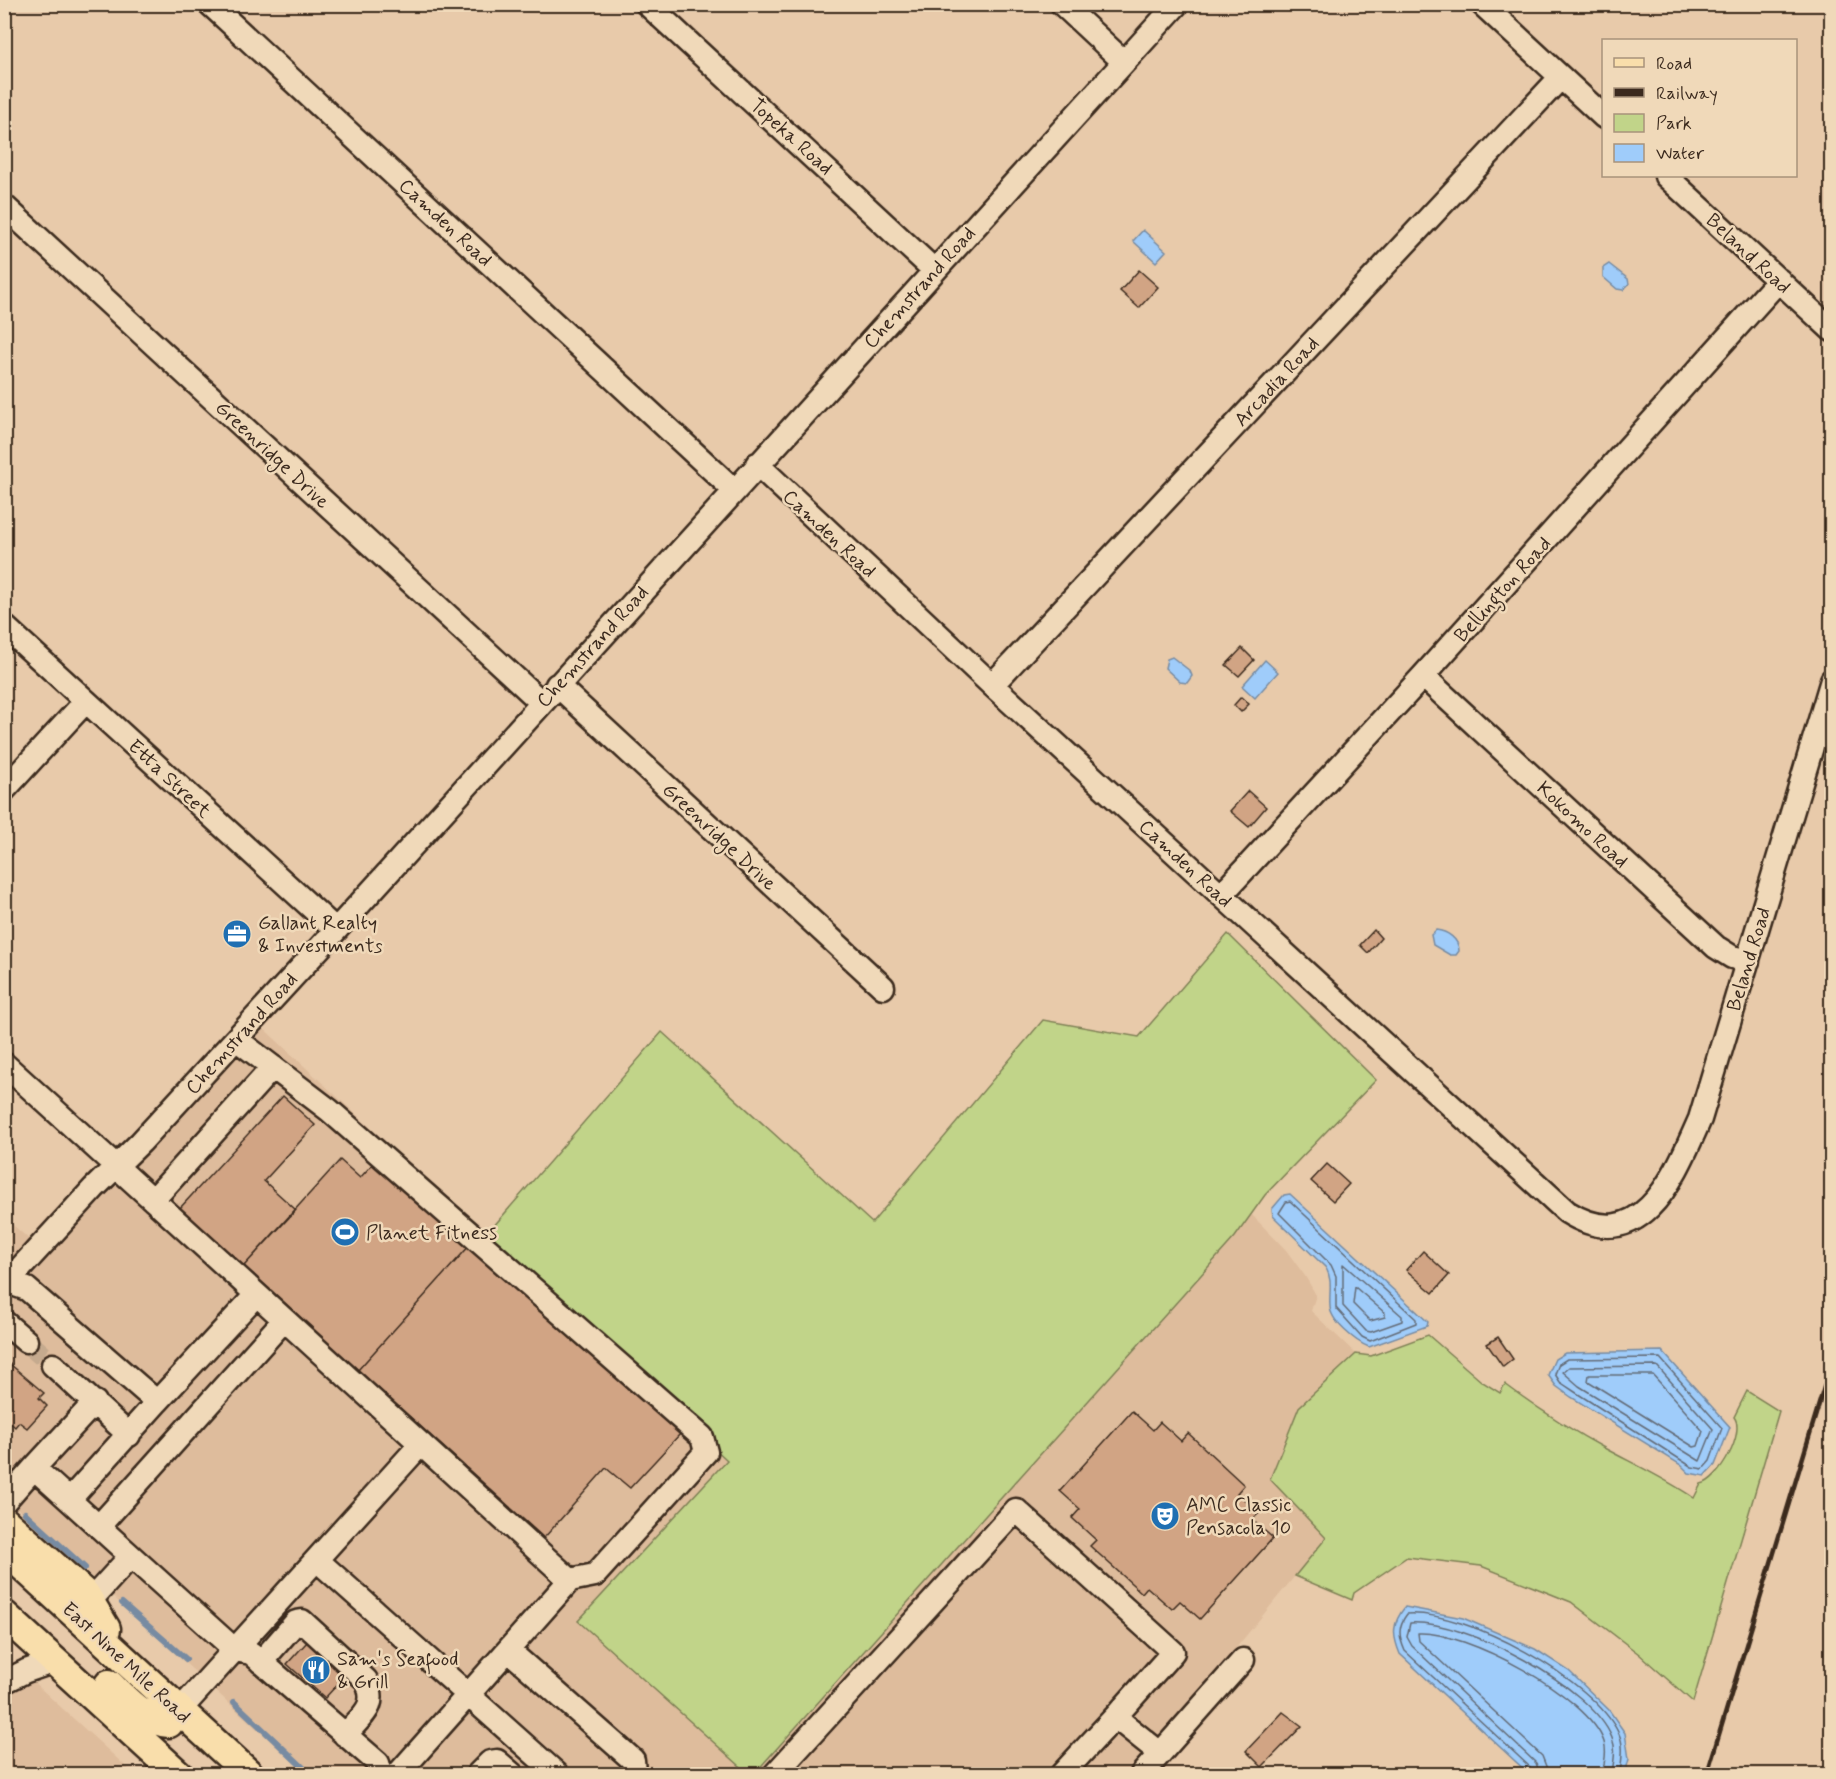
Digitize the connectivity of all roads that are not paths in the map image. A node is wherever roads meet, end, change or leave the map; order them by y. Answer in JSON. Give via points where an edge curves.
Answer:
{"nodes":[{"id":1,"x":210,"y":4,"type":"edge"},
{"id":2,"x":648,"y":4,"type":"edge"},
{"id":3,"x":1062,"y":4,"type":"edge"},
{"id":4,"x":1177,"y":4,"type":"edge"},
{"id":5,"x":1482,"y":4,"type":"edge"},
{"id":6,"x":1124,"y":62,"type":"junction"},
{"id":7,"x":1561,"y":77,"type":"junction"},
{"id":8,"x":1602,"y":115,"type":"edge"},
{"id":9,"x":1667,"y":177,"type":"edge"},
{"id":10,"x":4,"y":206,"type":"edge"},
{"id":11,"x":934,"y":270,"type":"junction"},
{"id":12,"x":1779,"y":280,"type":"junction"},
{"id":13,"x":1832,"y":330,"type":"edge"},
{"id":14,"x":757,"y":464,"type":"junction"},
{"id":15,"x":734,"y":490,"type":"junction"},
{"id":16,"x":4,"y":626,"type":"edge"},
{"id":17,"x":1424,"y":676,"type":"junction"},
{"id":18,"x":1832,"y":680,"type":"edge"},
{"id":19,"x":557,"y":685,"type":"junction"},
{"id":20,"x":992,"y":685,"type":"junction"},
{"id":21,"x":86,"y":701,"type":"junction"},
{"id":22,"x":541,"y":702,"type":"junction"},
{"id":23,"x":4,"y":790,"type":"edge"},
{"id":24,"x":1221,"y":895,"type":"junction"},
{"id":25,"x":336,"y":930,"type":"junction"},
{"id":26,"x":1748,"y":962,"type":"junction"},
{"id":27,"x":883,"y":987,"type":"dead end"},
{"id":28,"x":236,"y":1038,"type":"junction"},
{"id":29,"x":4,"y":1064,"type":"edge"},
{"id":30,"x":273,"y":1067,"type":"junction"},
{"id":31,"x":116,"y":1167,"type":"junction"},
{"id":32,"x":153,"y":1200,"type":"junction"},
{"id":33,"x":1633,"y":1221,"type":"joint"},
{"id":34,"x":5,"y":1283,"type":"edge"},
{"id":35,"x":256,"y":1295,"type":"junction"},
{"id":36,"x":284,"y":1320,"type":"junction"},
{"id":37,"x":4,"y":1322,"type":"edge"},
{"id":38,"x":26,"y":1341,"type":"tunnel mouth"},
{"id":39,"x":52,"y":1365,"type":"tunnel mouth"},
{"id":40,"x":95,"y":1402,"type":"junction"},
{"id":41,"x":156,"y":1402,"type":"junction"},
{"id":42,"x":129,"y":1435,"type":"junction"},
{"id":43,"x":421,"y":1444,"type":"junction"},
{"id":44,"x":34,"y":1468,"type":"junction"},
{"id":45,"x":70,"y":1498,"type":"junction"},
{"id":46,"x":4,"y":1502,"type":"edge"},
{"id":47,"x":4,"y":1521,"type":"edge"},
{"id":48,"x":100,"y":1525,"type":"junction"},
{"id":49,"x":4,"y":1549,"type":"edge"},
{"id":50,"x":131,"y":1556,"type":"junction"},
{"id":51,"x":317,"y":1560,"type":"junction"},
{"id":52,"x":4,"y":1571,"type":"edge"},
{"id":53,"x":570,"y":1580,"type":"junction"},
{"id":54,"x":4,"y":1596,"type":"edge"},
{"id":55,"x":283,"y":1596,"type":"junction"},
{"id":56,"x":89,"y":1602,"type":"junction"},
{"id":57,"x":4,"y":1615,"type":"edge"},
{"id":58,"x":302,"y":1620,"type":"junction"},
{"id":59,"x":235,"y":1650,"type":"junction"},
{"id":60,"x":508,"y":1650,"type":"junction"},
{"id":61,"x":124,"y":1659,"type":"junction"},
{"id":62,"x":1243,"y":1660,"type":"dead end"},
{"id":63,"x":55,"y":1661,"type":"junction"},
{"id":64,"x":261,"y":1662,"type":"junction"},
{"id":65,"x":4,"y":1682,"type":"edge"},
{"id":66,"x":468,"y":1696,"type":"junction"},
{"id":67,"x":175,"y":1717,"type":"junction"},
{"id":68,"x":1115,"y":1717,"type":"junction"},
{"id":69,"x":345,"y":1735,"type":"junction"},
{"id":70,"x":1160,"y":1753,"type":"junction"},
{"id":71,"x":167,"y":1767,"type":"edge"},
{"id":72,"x":225,"y":1774,"type":"edge"},
{"id":73,"x":249,"y":1774,"type":"edge"},
{"id":74,"x":381,"y":1774,"type":"edge"},
{"id":75,"x":398,"y":1774,"type":"edge"},
{"id":76,"x":478,"y":1774,"type":"edge"},
{"id":77,"x":512,"y":1774,"type":"edge"},
{"id":78,"x":557,"y":1774,"type":"edge"},
{"id":79,"x":631,"y":1774,"type":"edge"},
{"id":80,"x":775,"y":1774,"type":"edge"},
{"id":81,"x":1062,"y":1774,"type":"edge"},
{"id":82,"x":1142,"y":1774,"type":"edge"}],
"edges":[{"from":1,"to":15,"type":"street","name":"Camden Road"},
{"from":2,"to":11,"type":"street","name":"Topeka Road"},
{"from":3,"to":6,"type":"street"},
{"from":4,"to":6,"type":"street","name":"Chemstrand Road"},
{"from":5,"to":7,"type":"street"},
{"from":6,"to":11,"type":"street","name":"Chemstrand Road"},
{"from":7,"to":8,"type":"street"},
{"from":7,"to":20,"type":"street","name":"Arcadia Road"},
{"from":9,"to":12,"type":"street","name":"Beland Road"},
{"from":10,"to":22,"type":"street","name":"Greenridge Drive"},
{"from":11,"to":14,"type":"street","name":"Chemstrand Road"},
{"from":12,"to":13,"type":"street","name":"Beland Road"},
{"from":12,"to":17,"type":"street","name":"Bellington Road"},
{"from":14,"to":15,"type":"street","name":"Chemstrand Road"},
{"from":14,"to":20,"type":"street","name":"Camden Road"},
{"from":15,"to":19,"type":"street","name":"Chemstrand Road"},
{"from":16,"to":21,"type":"street","name":"Etta Street"},
{"from":17,"to":24,"type":"street","name":"Bellington Road"},
{"from":17,"to":26,"type":"street","name":"Kokomo Road","via":[[1716,947]]},
{"from":18,"to":26,"type":"street","name":"Beland Road"},
{"from":19,"to":22,"type":"street","name":"Chemstrand Road"},
{"from":19,"to":27,"type":"street","name":"Greenridge Drive"},
{"from":20,"to":24,"type":"street","name":"Camden Road"},
{"from":21,"to":23,"type":"street"},
{"from":21,"to":25,"type":"street","name":"Etta Street"},
{"from":22,"to":25,"type":"street","name":"Chemstrand Road"},
{"from":24,"to":33,"type":"street","name":"Camden Road","via":[[1567,1212],[1598,1226]]},
{"from":25,"to":28,"type":"street","name":"Chemstrand Road"},
{"from":26,"to":33,"type":"street","name":"Beland Road","via":[[1700,1119],[1684,1156],[1647,1212]]},
{"from":28,"to":30,"type":"street"},
{"from":28,"to":31,"type":"street","name":"Chemstrand Road"},
{"from":29,"to":31,"type":"street"},
{"from":30,"to":32,"type":"street"},
{"from":30,"to":53,"type":"street","via":[[329,1110],[702,1437],[706,1452],[595,1575]]},
{"from":31,"to":32,"type":"street"},
{"from":31,"to":34,"type":"street","name":"Chemstrand Road"},
{"from":32,"to":35,"type":"street"},
{"from":34,"to":41,"type":"street","via":[[27,1289]]},
{"from":35,"to":36,"type":"street"},
{"from":35,"to":41,"type":"street"},
{"from":36,"to":43,"type":"street"},
{"from":36,"to":48,"type":"street"},
{"from":37,"to":38,"type":"street"},
{"from":39,"to":40,"type":"street"},
{"from":40,"to":42,"type":"street"},
{"from":40,"to":44,"type":"street"},
{"from":41,"to":42,"type":"street"},
{"from":42,"to":45,"type":"street"},
{"from":43,"to":51,"type":"street"},
{"from":43,"to":53,"type":"street"},
{"from":44,"to":45,"type":"street"},
{"from":44,"to":46,"type":"street"},
{"from":45,"to":48,"type":"street"},
{"from":47,"to":56,"type":"main road","via":[[85,1594]]},
{"from":48,"to":50,"type":"street"},
{"from":49,"to":61,"type":"main road","name":"East Nine Mile Road"},
{"from":50,"to":56,"type":"street"},
{"from":50,"to":59,"type":"street"},
{"from":51,"to":55,"type":"street"},
{"from":51,"to":66,"type":"street"},
{"from":52,"to":67,"type":"main road"},
{"from":53,"to":60,"type":"street"},
{"from":54,"to":67,"type":"main road","via":[[22,1604],[136,1709],[158,1722]]},
{"from":55,"to":58,"type":"street"},
{"from":55,"to":59,"type":"street"},
{"from":56,"to":61,"type":"main road"},
{"from":57,"to":63,"type":"main road"},
{"from":58,"to":64,"type":"street"},
{"from":58,"to":69,"type":"street","via":[[366,1680],[372,1692],[371,1705]]},
{"from":59,"to":64,"type":"street","via":[[251,1653]]},
{"from":59,"to":67,"type":"street"},
{"from":60,"to":66,"type":"street"},
{"from":60,"to":79,"type":"street","via":[[633,1760]]},
{"from":61,"to":67,"type":"main road","name":"East Nine Mile Road"},
{"from":62,"to":70,"type":"street"},
{"from":63,"to":65,"type":"street"},
{"from":63,"to":71,"type":"main road"},
{"from":64,"to":69,"type":"street"},
{"from":66,"to":75,"type":"street"},
{"from":66,"to":78,"type":"street"},
{"from":67,"to":71,"type":"street"},
{"from":67,"to":72,"type":"main road"},
{"from":67,"to":73,"type":"main road","name":"East Nine Mile Road"},
{"from":68,"to":70,"type":"street"},
{"from":68,"to":80,"type":"street","via":[[1173,1652],[1016,1510]]},
{"from":68,"to":81,"type":"street"},
{"from":69,"to":74,"type":"street","via":[[378,1763]]},
{"from":70,"to":82,"type":"street"},
{"from":76,"to":77,"type":"street","via":[[490,1762],[497,1761]]}]}
